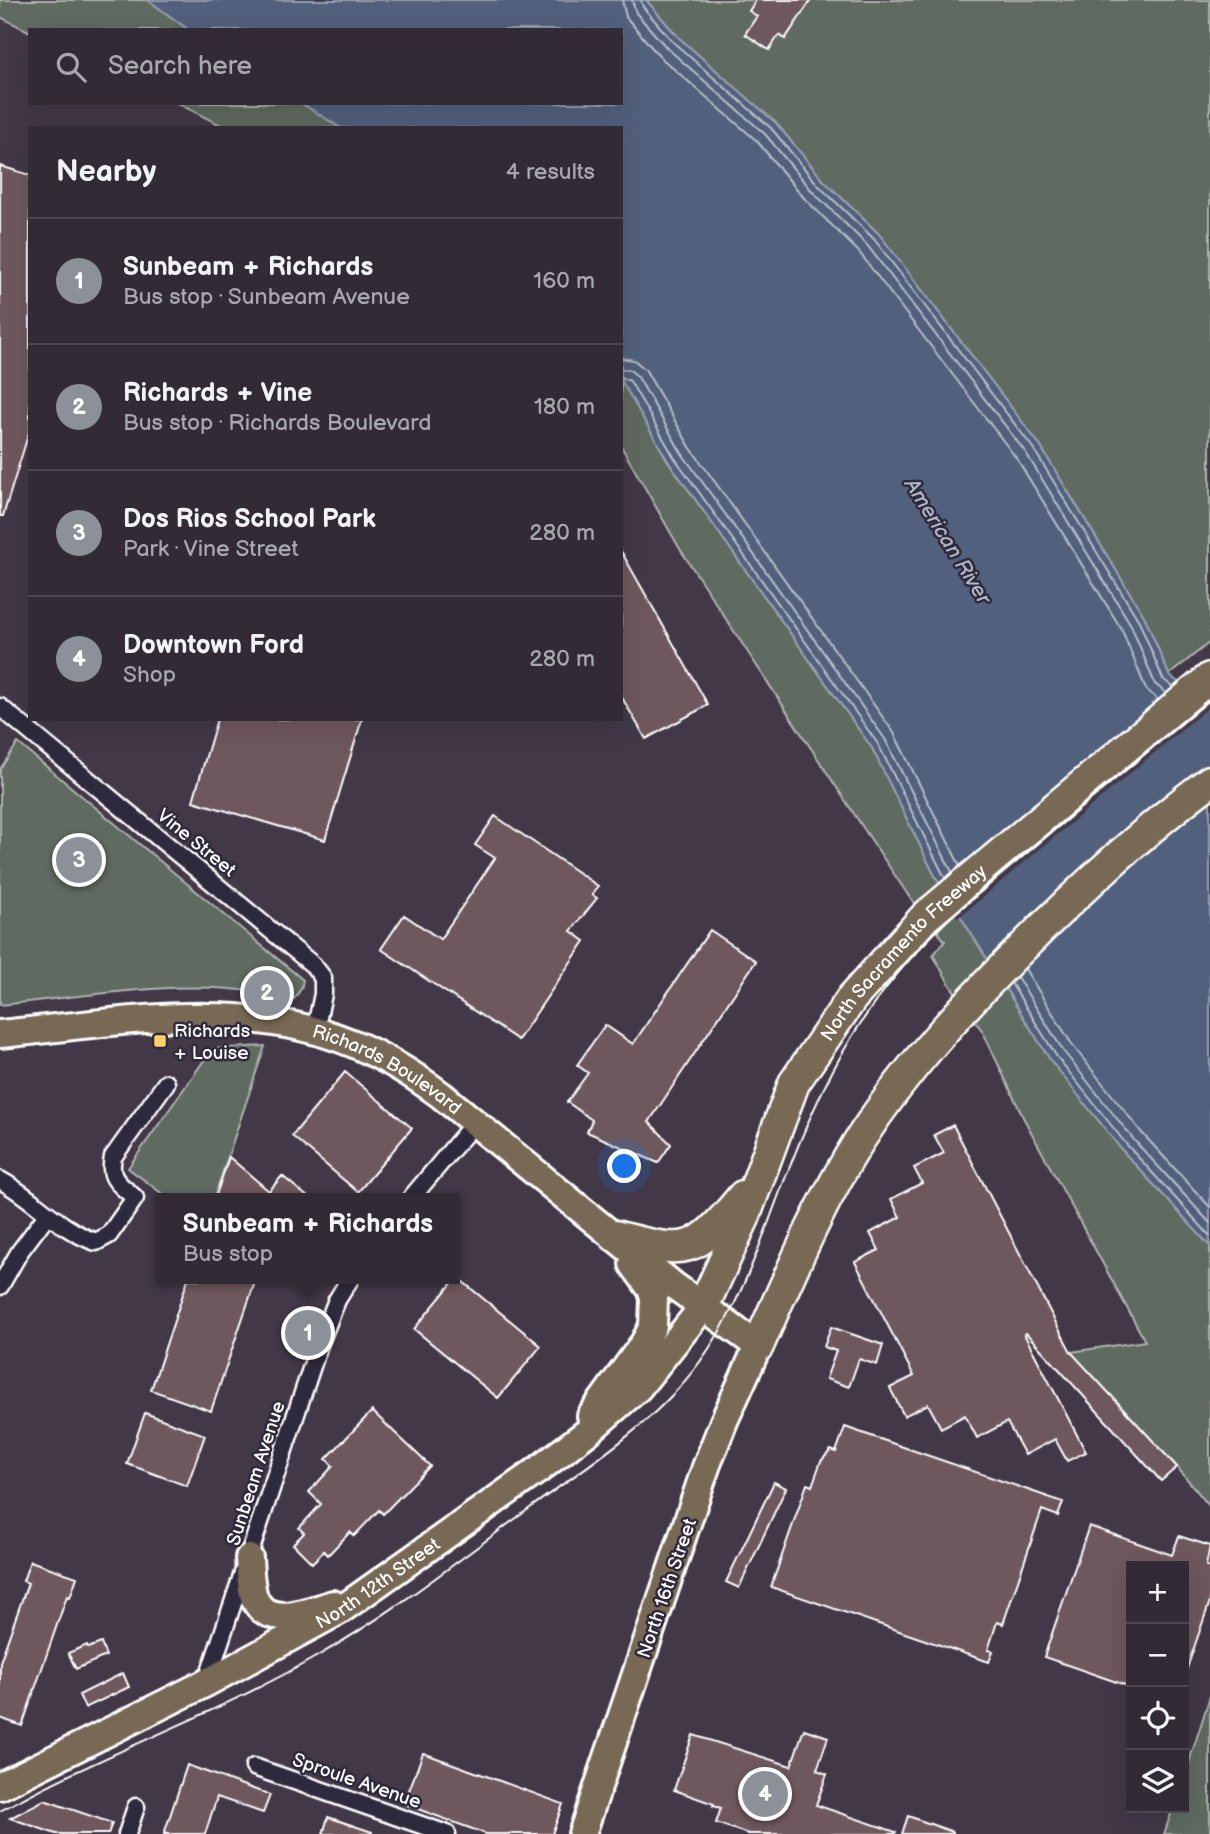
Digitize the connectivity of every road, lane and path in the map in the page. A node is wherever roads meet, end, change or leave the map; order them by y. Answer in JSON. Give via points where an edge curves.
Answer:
{"nodes":[{"id":1,"x":1210,"y":678,"type":"edge"},
{"id":2,"x":0,"y":707,"type":"edge"},
{"id":3,"x":1210,"y":781,"type":"edge"},
{"id":4,"x":315,"y":1031,"type":"junction"},
{"id":5,"x":0,"y":1034,"type":"edge"},
{"id":6,"x":166,"y":1083,"type":"dead end"},
{"id":7,"x":475,"y":1122,"type":"junction"},
{"id":8,"x":759,"y":1176,"type":"junction"},
{"id":9,"x":0,"y":1180,"type":"edge"},
{"id":10,"x":415,"y":1193,"type":"edge"},
{"id":11,"x":47,"y":1215,"type":"junction"},
{"id":12,"x":615,"y":1236,"type":"junction"},
{"id":13,"x":347,"y":1284,"type":"edge"},
{"id":14,"x":0,"y":1286,"type":"edge"},
{"id":15,"x":709,"y":1295,"type":"junction"},
{"id":16,"x":758,"y":1346,"type":"junction"},
{"id":17,"x":570,"y":1446,"type":"junction"},
{"id":18,"x":249,"y":1558,"type":"junction"},
{"id":19,"x":361,"y":1595,"type":"junction"},
{"id":20,"x":206,"y":1683,"type":"junction"},
{"id":21,"x":254,"y":1767,"type":"dead end"},
{"id":22,"x":0,"y":1786,"type":"edge"},
{"id":23,"x":136,"y":1807,"type":"dead end"},
{"id":24,"x":127,"y":1834,"type":"edge"},
{"id":25,"x":447,"y":1834,"type":"edge"},
{"id":26,"x":582,"y":1834,"type":"edge"}],
"edges":[{"from":1,"to":8,"type":"highway","name":"North Sacramento Freeway","via":[[925,917],[852,998],[808,1060],[794,1083]]},
{"from":2,"to":4,"type":"street","name":"Vine Street","via":[[313,965],[323,978]]},
{"from":3,"to":16,"type":"highway","via":[[1086,886],[951,1021],[884,1105],[843,1169]]},
{"from":4,"to":5,"type":"main road","name":"Richards Boulevard","via":[[284,1023],[198,1016]]},
{"from":4,"to":7,"type":"main road","name":"Richards Boulevard","via":[[353,1043],[405,1070]]},
{"from":6,"to":11,"type":"street","via":[[113,1157],[113,1178],[135,1198],[109,1235],[96,1242],[77,1236]]},
{"from":7,"to":10,"type":"street"},
{"from":7,"to":12,"type":"main road","name":"Richards Boulevard"},
{"from":8,"to":12,"type":"highway","via":[[700,1241],[675,1249]]},
{"from":8,"to":15,"type":"highway","name":"North Sacramento Freeway"},
{"from":9,"to":11,"type":"street"},
{"from":11,"to":14,"type":"street"},
{"from":12,"to":15,"type":"main road","name":"Richards Boulevard"},
{"from":12,"to":17,"type":"main road","via":[[651,1289],[655,1319],[651,1334]]},
{"from":13,"to":18,"type":"street","name":"Sunbeam Avenue","via":[[319,1345]]},
{"from":15,"to":16,"type":"main road","name":"Richards Boulevard"},
{"from":15,"to":17,"type":"main road","name":"North 12th Street","via":[[638,1388]]},
{"from":16,"to":26,"type":"main road","name":"North 16th Street","via":[[711,1455]]},
{"from":17,"to":19,"type":"main road","name":"North 12th Street"},
{"from":18,"to":19,"type":"main road","via":[[254,1596],[275,1616],[302,1614]]},
{"from":18,"to":20,"type":"street","name":"Sunbeam Avenue"},
{"from":19,"to":20,"type":"main road","name":"North 12th Street"},
{"from":20,"to":22,"type":"main road","name":"North 12th Street"},
{"from":21,"to":25,"type":"street","name":"Sproule Avenue"},
{"from":23,"to":24,"type":"street"}]}
